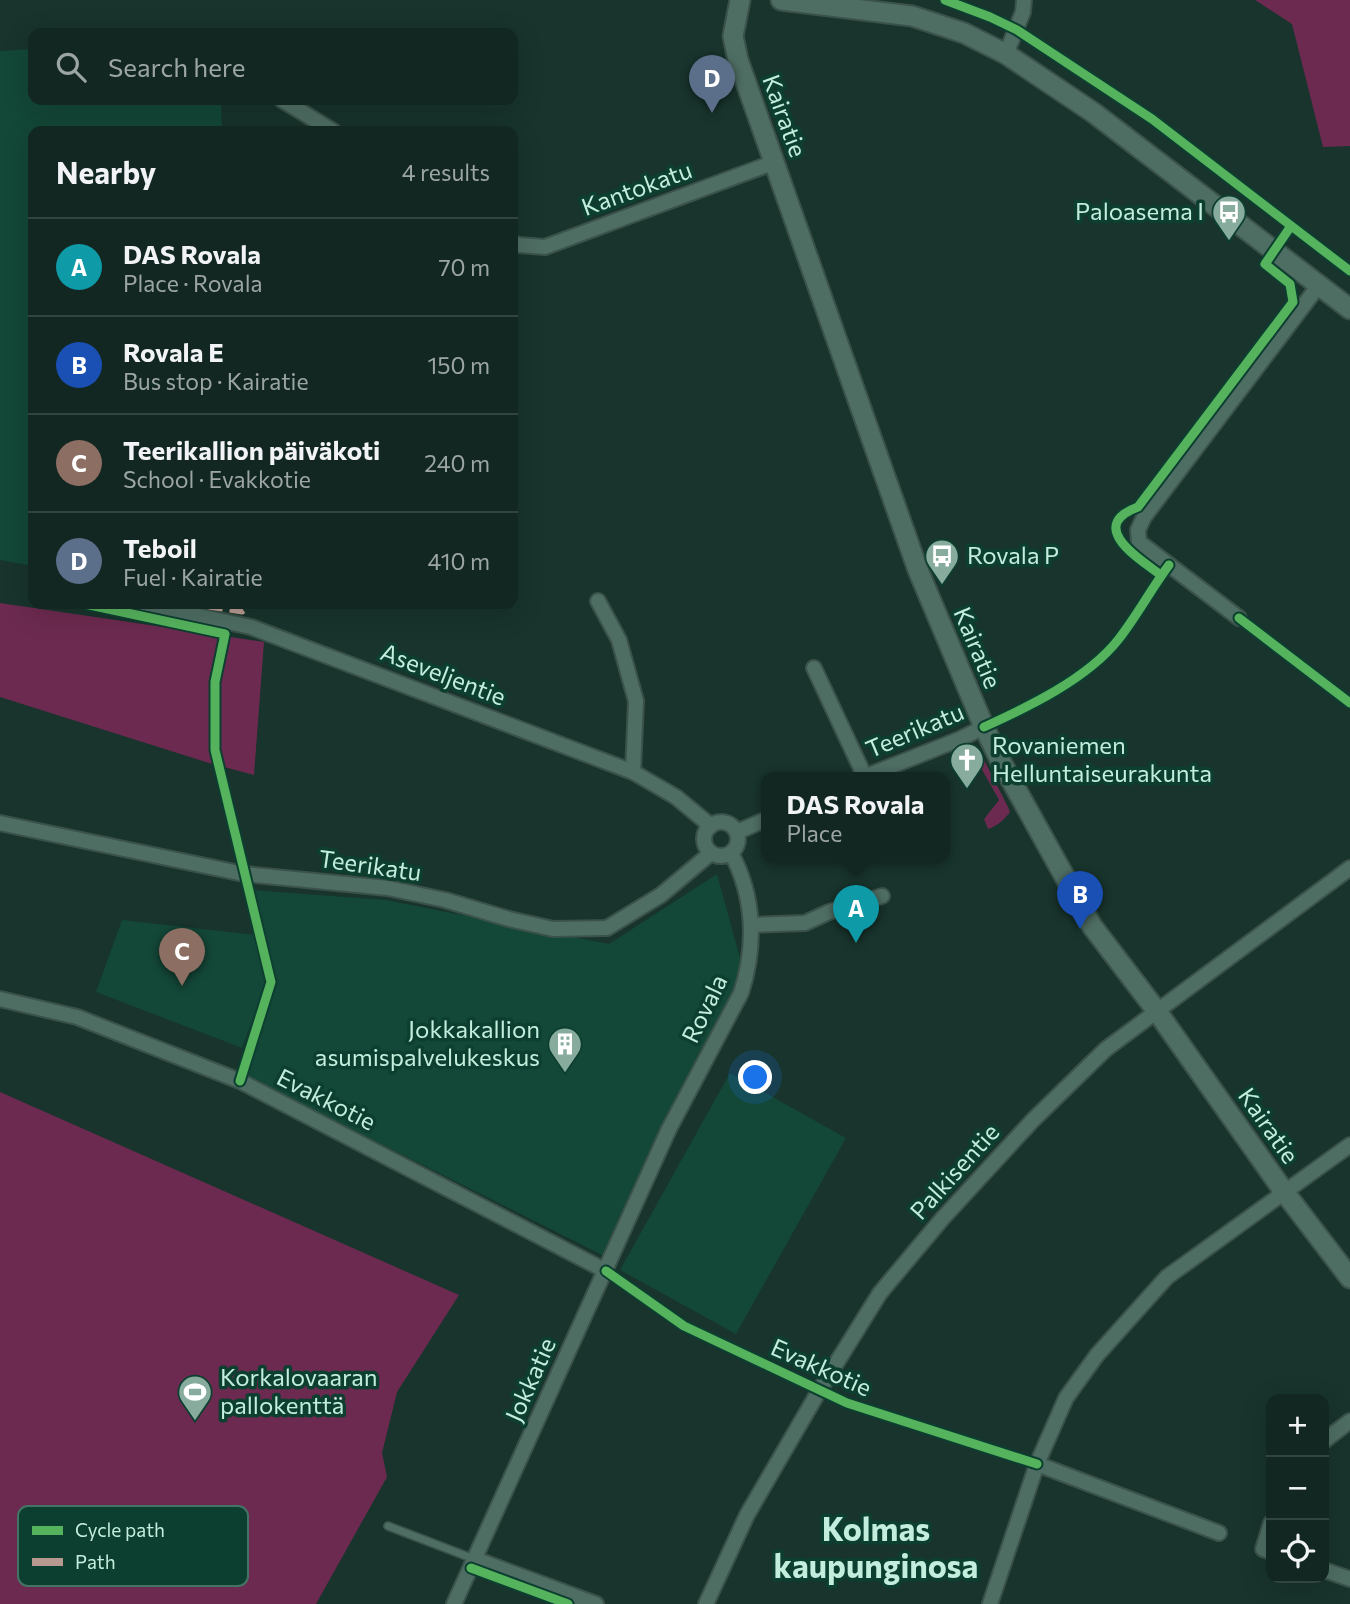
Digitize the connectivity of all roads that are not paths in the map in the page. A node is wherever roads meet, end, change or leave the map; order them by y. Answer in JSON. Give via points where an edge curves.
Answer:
{"nodes":[{"id":1,"x":740,"y":0,"type":"edge"},
{"id":2,"x":781,"y":0,"type":"edge"},
{"id":3,"x":1024,"y":0,"type":"edge"},
{"id":4,"x":1006,"y":54,"type":"junction"},
{"id":5,"x":290,"y":105,"type":"edge"},
{"id":6,"x":325,"y":126,"type":"edge"},
{"id":7,"x":775,"y":162,"type":"junction"},
{"id":8,"x":518,"y":244,"type":"edge"},
{"id":9,"x":1319,"y":285,"type":"junction"},
{"id":10,"x":1350,"y":309,"type":"edge"},
{"id":11,"x":598,"y":601,"type":"dead end"},
{"id":12,"x":166,"y":609,"type":"edge"},
{"id":13,"x":1239,"y":618,"type":"dead end"},
{"id":14,"x":814,"y":668,"type":"dead end"},
{"id":15,"x":984,"y":727,"type":"junction"},
{"id":16,"x":633,"y":772,"type":"junction"},
{"id":17,"x":863,"y":772,"type":"edge"},
{"id":18,"x":877,"y":772,"type":"edge"},
{"id":19,"x":761,"y":822,"type":"edge"},
{"id":20,"x":0,"y":823,"type":"edge"},
{"id":21,"x":710,"y":826,"type":"junction"},
{"id":22,"x":737,"y":832,"type":"junction"},
{"id":23,"x":711,"y":853,"type":"junction"},
{"id":24,"x":732,"y":853,"type":"junction"},
{"id":25,"x":1350,"y":868,"type":"edge"},
{"id":26,"x":882,"y":896,"type":"dead end"},
{"id":27,"x":751,"y":925,"type":"junction"},
{"id":28,"x":0,"y":999,"type":"edge"},
{"id":29,"x":1156,"y":1010,"type":"junction"},
{"id":30,"x":1350,"y":1145,"type":"edge"},
{"id":31,"x":650,"y":1175,"type":"joint"},
{"id":32,"x":1285,"y":1193,"type":"junction"},
{"id":33,"x":606,"y":1271,"type":"junction"},
{"id":34,"x":1350,"y":1278,"type":"edge"},
{"id":35,"x":1350,"y":1421,"type":"edge"},
{"id":36,"x":1329,"y":1437,"type":"edge"},
{"id":37,"x":1037,"y":1464,"type":"junction"},
{"id":38,"x":388,"y":1526,"type":"dead end"},
{"id":39,"x":1219,"y":1533,"type":"dead end"},
{"id":40,"x":475,"y":1559,"type":"junction"},
{"id":41,"x":1329,"y":1572,"type":"edge"},
{"id":42,"x":1350,"y":1579,"type":"edge"},
{"id":43,"x":454,"y":1604,"type":"edge"},
{"id":44,"x":596,"y":1604,"type":"edge"},
{"id":45,"x":706,"y":1604,"type":"edge"},
{"id":46,"x":990,"y":1604,"type":"edge"}],
"edges":[{"from":1,"to":7,"type":"main road","name":"Kairatie","via":[[734,49]]},
{"from":2,"to":4,"type":"main road","via":[[912,16]]},
{"from":3,"to":4,"type":"street"},
{"from":4,"to":9,"type":"main road","via":[[1094,113]]},
{"from":5,"to":6,"type":"street"},
{"from":7,"to":8,"type":"street","name":"Kantokatu","via":[[545,247]]},
{"from":7,"to":15,"type":"main road","name":"Kairatie","via":[[918,570]]},
{"from":9,"to":10,"type":"main road"},
{"from":9,"to":13,"type":"street","via":[[1138,530],[1139,542]]},
{"from":11,"to":16,"type":"street","via":[[620,640],[636,701]]},
{"from":12,"to":16,"type":"street","name":"Aseveljentie","via":[[251,627]]},
{"from":14,"to":17,"type":"street"},
{"from":15,"to":18,"type":"street","name":"Teerikatu"},
{"from":15,"to":29,"type":"main road","name":"Kairatie","via":[[1093,926]]},
{"from":16,"to":21,"type":"street","name":"Aseveljentie","via":[[676,797]]},
{"from":19,"to":22,"type":"street"},
{"from":20,"to":23,"type":"street","name":"Teerikatu","via":[[244,874],[388,888],[553,929],[607,928],[661,895]]},
{"from":21,"to":22,"type":"street","via":[[725,823]]},
{"from":21,"to":23,"type":"street","via":[[704,840]]},
{"from":22,"to":24,"type":"street"},
{"from":23,"to":24,"type":"street"},
{"from":24,"to":27,"type":"street","name":"Rovala"},
{"from":25,"to":29,"type":"street","name":"Palkisentie"},
{"from":26,"to":27,"type":"street","via":[[805,923]]},
{"from":27,"to":31,"type":"street","name":"Rovala","via":[[749,970],[741,993],[669,1129]]},
{"from":28,"to":33,"type":"street","name":"Evakkotie","via":[[77,1017],[240,1081]]},
{"from":29,"to":32,"type":"main road","name":"Kairatie"},
{"from":29,"to":45,"type":"street","name":"Palkisentie","via":[[1106,1049],[1033,1120],[880,1293],[747,1515]]},
{"from":30,"to":32,"type":"street"},
{"from":31,"to":33,"type":"street","name":"Jokkatie"},
{"from":32,"to":34,"type":"main road","name":"Kairatie"},
{"from":32,"to":37,"type":"street","via":[[1167,1277],[1133,1313],[1066,1398]]},
{"from":33,"to":40,"type":"street","name":"Jokkatie"},
{"from":35,"to":36,"type":"street"},
{"from":37,"to":39,"type":"street"},
{"from":37,"to":46,"type":"street"},
{"from":38,"to":40,"type":"lane"},
{"from":40,"to":43,"type":"street","name":"Jokkatie"},
{"from":40,"to":44,"type":"street"},
{"from":41,"to":42,"type":"street"}]}
